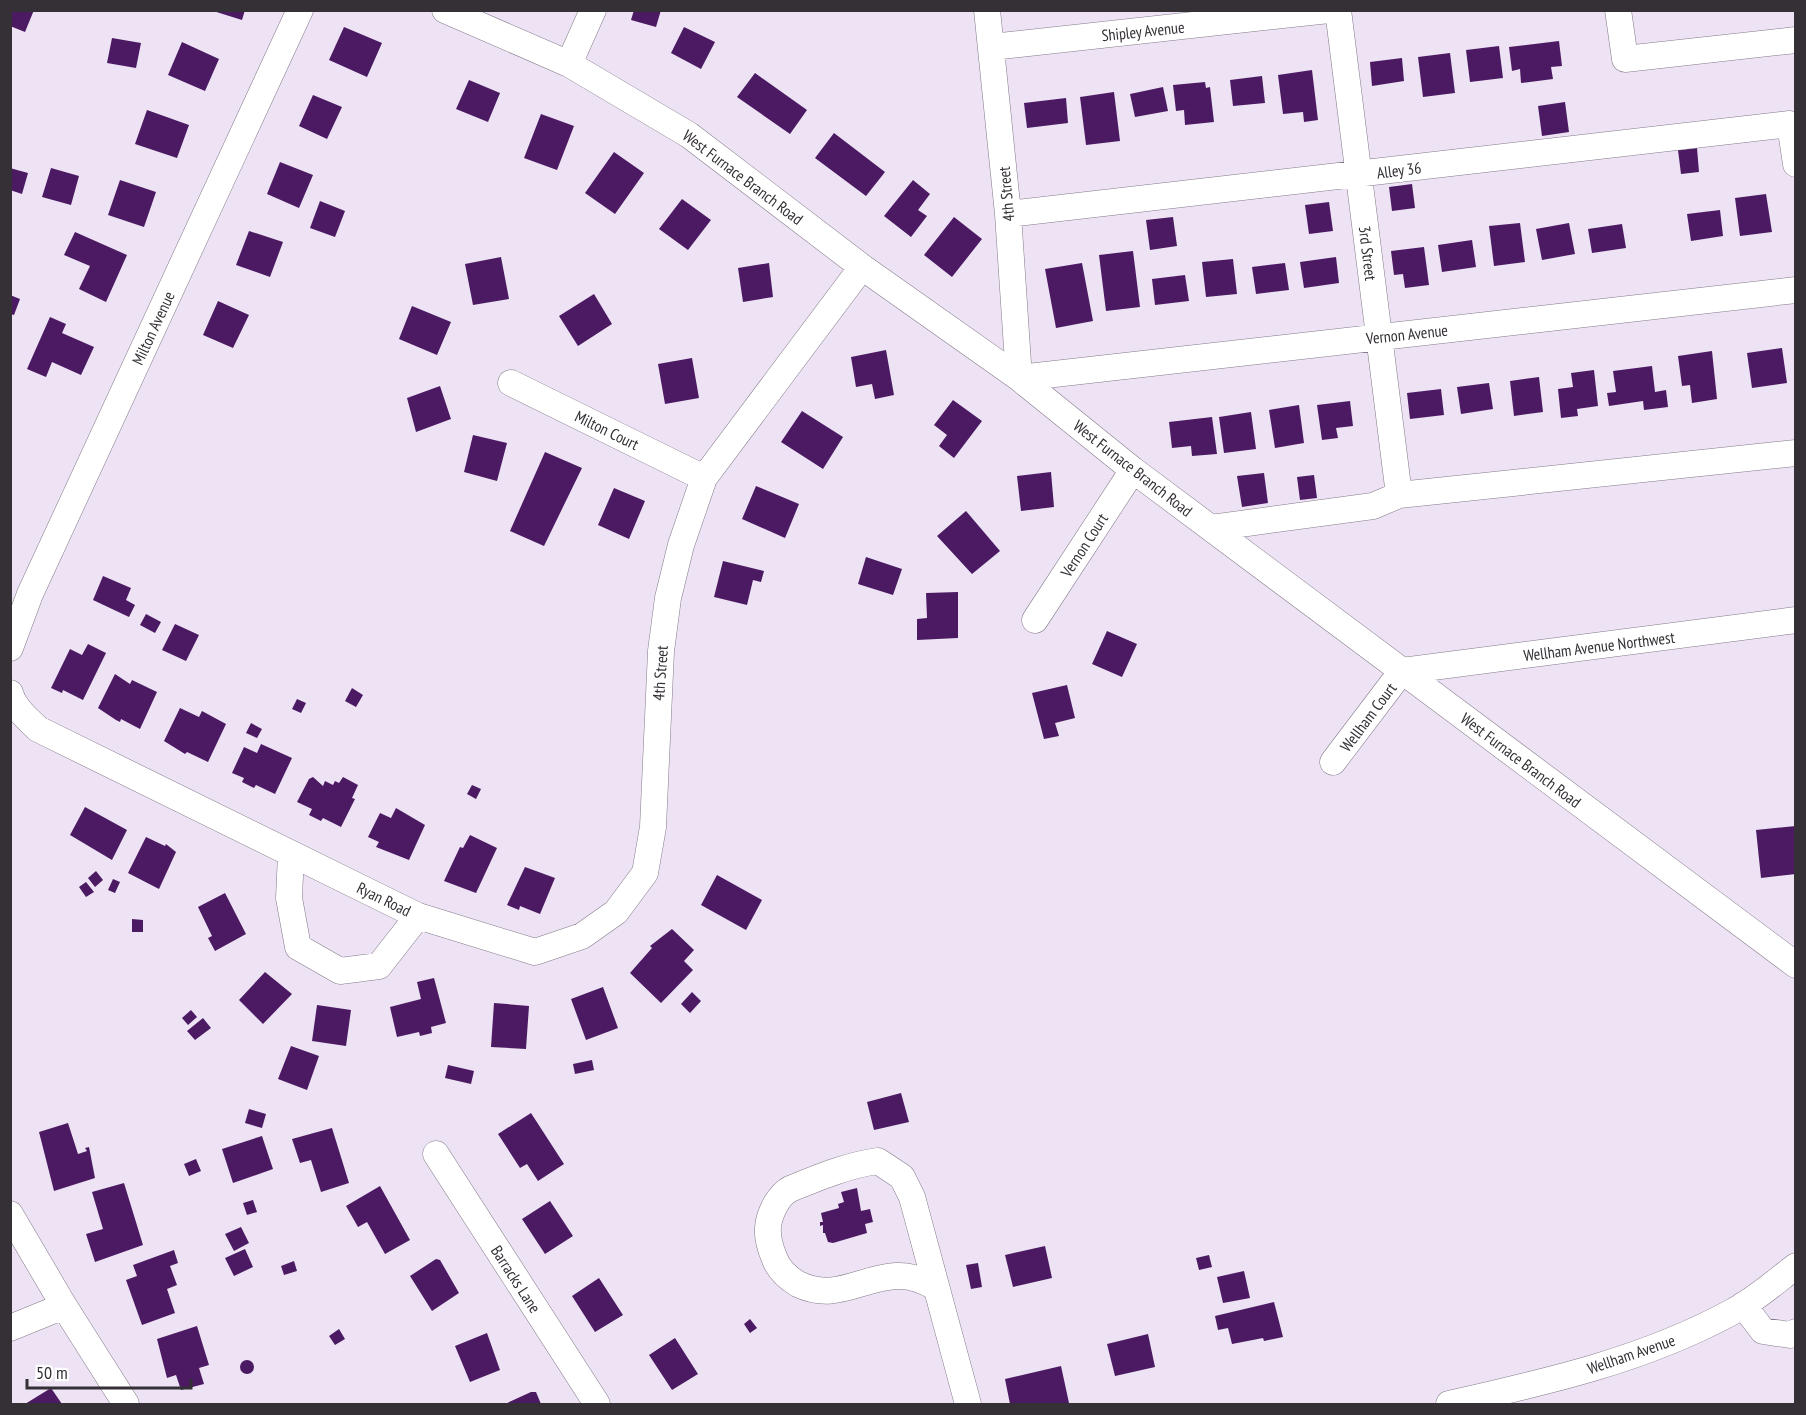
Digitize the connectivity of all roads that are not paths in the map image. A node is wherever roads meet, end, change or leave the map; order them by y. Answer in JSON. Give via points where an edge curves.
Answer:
{"nodes":[{"id":1,"x":300,"y":10,"type":"edge"},
{"id":2,"x":445,"y":10,"type":"edge"},
{"id":3,"x":593,"y":10,"type":"edge"},
{"id":4,"x":987,"y":10,"type":"edge"},
{"id":5,"x":1329,"y":10,"type":"edge"},
{"id":6,"x":1338,"y":10,"type":"edge"},
{"id":7,"x":1618,"y":10,"type":"edge"},
{"id":8,"x":1796,"y":40,"type":"edge"},
{"id":9,"x":992,"y":47,"type":"junction"},
{"id":10,"x":569,"y":64,"type":"junction"},
{"id":11,"x":1796,"y":164,"type":"edge"},
{"id":12,"x":1359,"y":175,"type":"junction"},
{"id":13,"x":1008,"y":214,"type":"junction"},
{"id":14,"x":862,"y":267,"type":"junction"},
{"id":15,"x":1796,"y":290,"type":"edge"},
{"id":16,"x":1379,"y":337,"type":"junction"},
{"id":17,"x":1019,"y":378,"type":"junction"},
{"id":18,"x":511,"y":383,"type":"dead end"},
{"id":19,"x":1796,"y":453,"type":"edge"},
{"id":20,"x":1133,"y":470,"type":"junction"},
{"id":21,"x":704,"y":478,"type":"junction"},
{"id":22,"x":1399,"y":495,"type":"junction"},
{"id":23,"x":1211,"y":528,"type":"junction"},
{"id":24,"x":1035,"y":620,"type":"dead end"},
{"id":25,"x":1796,"y":620,"type":"edge"},
{"id":26,"x":10,"y":648,"type":"edge"},
{"id":27,"x":1402,"y":671,"type":"junction"},
{"id":28,"x":10,"y":693,"type":"edge"},
{"id":29,"x":1333,"y":762,"type":"dead end"},
{"id":30,"x":291,"y":854,"type":"junction"},
{"id":31,"x":418,"y":916,"type":"junction"},
{"id":32,"x":1796,"y":965,"type":"edge"},
{"id":33,"x":436,"y":1154,"type":"dead end"},
{"id":34,"x":10,"y":1214,"type":"edge"},
{"id":35,"x":1795,"y":1266,"type":"edge"},
{"id":36,"x":935,"y":1287,"type":"junction"},
{"id":37,"x":1796,"y":1287,"type":"edge"},
{"id":38,"x":1743,"y":1305,"type":"junction"},
{"id":39,"x":64,"y":1306,"type":"junction"},
{"id":40,"x":10,"y":1328,"type":"edge"},
{"id":41,"x":1796,"y":1332,"type":"edge"},
{"id":42,"x":126,"y":1404,"type":"edge"},
{"id":43,"x":597,"y":1404,"type":"edge"},
{"id":44,"x":969,"y":1404,"type":"edge"},
{"id":45,"x":1449,"y":1404,"type":"edge"}],
"edges":[{"from":1,"to":26,"type":"street","name":"Milton Avenue","via":[[30,594]]},
{"from":2,"to":10,"type":"street","name":"West Furnace Branch Road"},
{"from":3,"to":10,"type":"street"},
{"from":4,"to":9,"type":"street","name":"4th Street"},
{"from":5,"to":9,"type":"street","name":"Shipley Avenue"},
{"from":6,"to":12,"type":"street","name":"3rd Street"},
{"from":7,"to":8,"type":"street","via":[[1625,59]]},
{"from":9,"to":13,"type":"street","name":"4th Street"},
{"from":10,"to":14,"type":"street","name":"West Furnace Branch Road","via":[[689,135]]},
{"from":11,"to":12,"type":"street","name":"Alley 36","via":[[1790,124]]},
{"from":12,"to":13,"type":"street","name":"Alley 36"},
{"from":12,"to":16,"type":"street","name":"3rd Street"},
{"from":13,"to":17,"type":"street","name":"4th Street"},
{"from":14,"to":17,"type":"street","name":"West Furnace Branch Road"},
{"from":14,"to":21,"type":"street","name":"4th Street"},
{"from":15,"to":16,"type":"street","name":"Vernon Avenue"},
{"from":16,"to":17,"type":"street","name":"Vernon Avenue"},
{"from":16,"to":22,"type":"street","name":"3rd Street"},
{"from":17,"to":20,"type":"street","name":"West Furnace Branch Road"},
{"from":18,"to":21,"type":"street","name":"Milton Court"},
{"from":19,"to":22,"type":"street"},
{"from":20,"to":23,"type":"street","name":"West Furnace Branch Road"},
{"from":20,"to":24,"type":"street","name":"Vernon Court"},
{"from":21,"to":31,"type":"street","name":"4th Street","via":[[681,545],[660,651],[653,827],[645,873],[616,912],[582,936],[535,952]]},
{"from":22,"to":23,"type":"street","via":[[1373,506]]},
{"from":23,"to":27,"type":"street","name":"West Furnace Branch Road"},
{"from":25,"to":27,"type":"street","name":"Wellham Avenue Northwest"},
{"from":27,"to":29,"type":"street","name":"Wellham Court"},
{"from":27,"to":32,"type":"street","name":"West Furnace Branch Road"},
{"from":28,"to":30,"type":"street","name":"Ryan Road","via":[[12,701],[38,729]]},
{"from":30,"to":31,"type":"street","name":"Ryan Road"},
{"from":30,"to":31,"type":"street","name":"Ryan Road","via":[[289,898],[298,947],[340,971],[380,966]]},
{"from":33,"to":43,"type":"street","name":"Barracks Lane"},
{"from":34,"to":39,"type":"street"},
{"from":35,"to":37,"type":"street"},
{"from":35,"to":38,"type":"street","name":"Wellham Avenue"},
{"from":36,"to":36,"type":"street","via":[[912,1197],[902,1177],[891,1168],[878,1161],[855,1164],[788,1189],[778,1200],[769,1220],[768,1244],[789,1279],[829,1292],[894,1276]]},
{"from":36,"to":44,"type":"street"},
{"from":38,"to":41,"type":"street","via":[[1763,1331],[1790,1335]]},
{"from":38,"to":45,"type":"street","name":"Wellham Avenue","via":[[1677,1339],[1613,1363]]},
{"from":39,"to":40,"type":"street"},
{"from":39,"to":42,"type":"street"}]}
